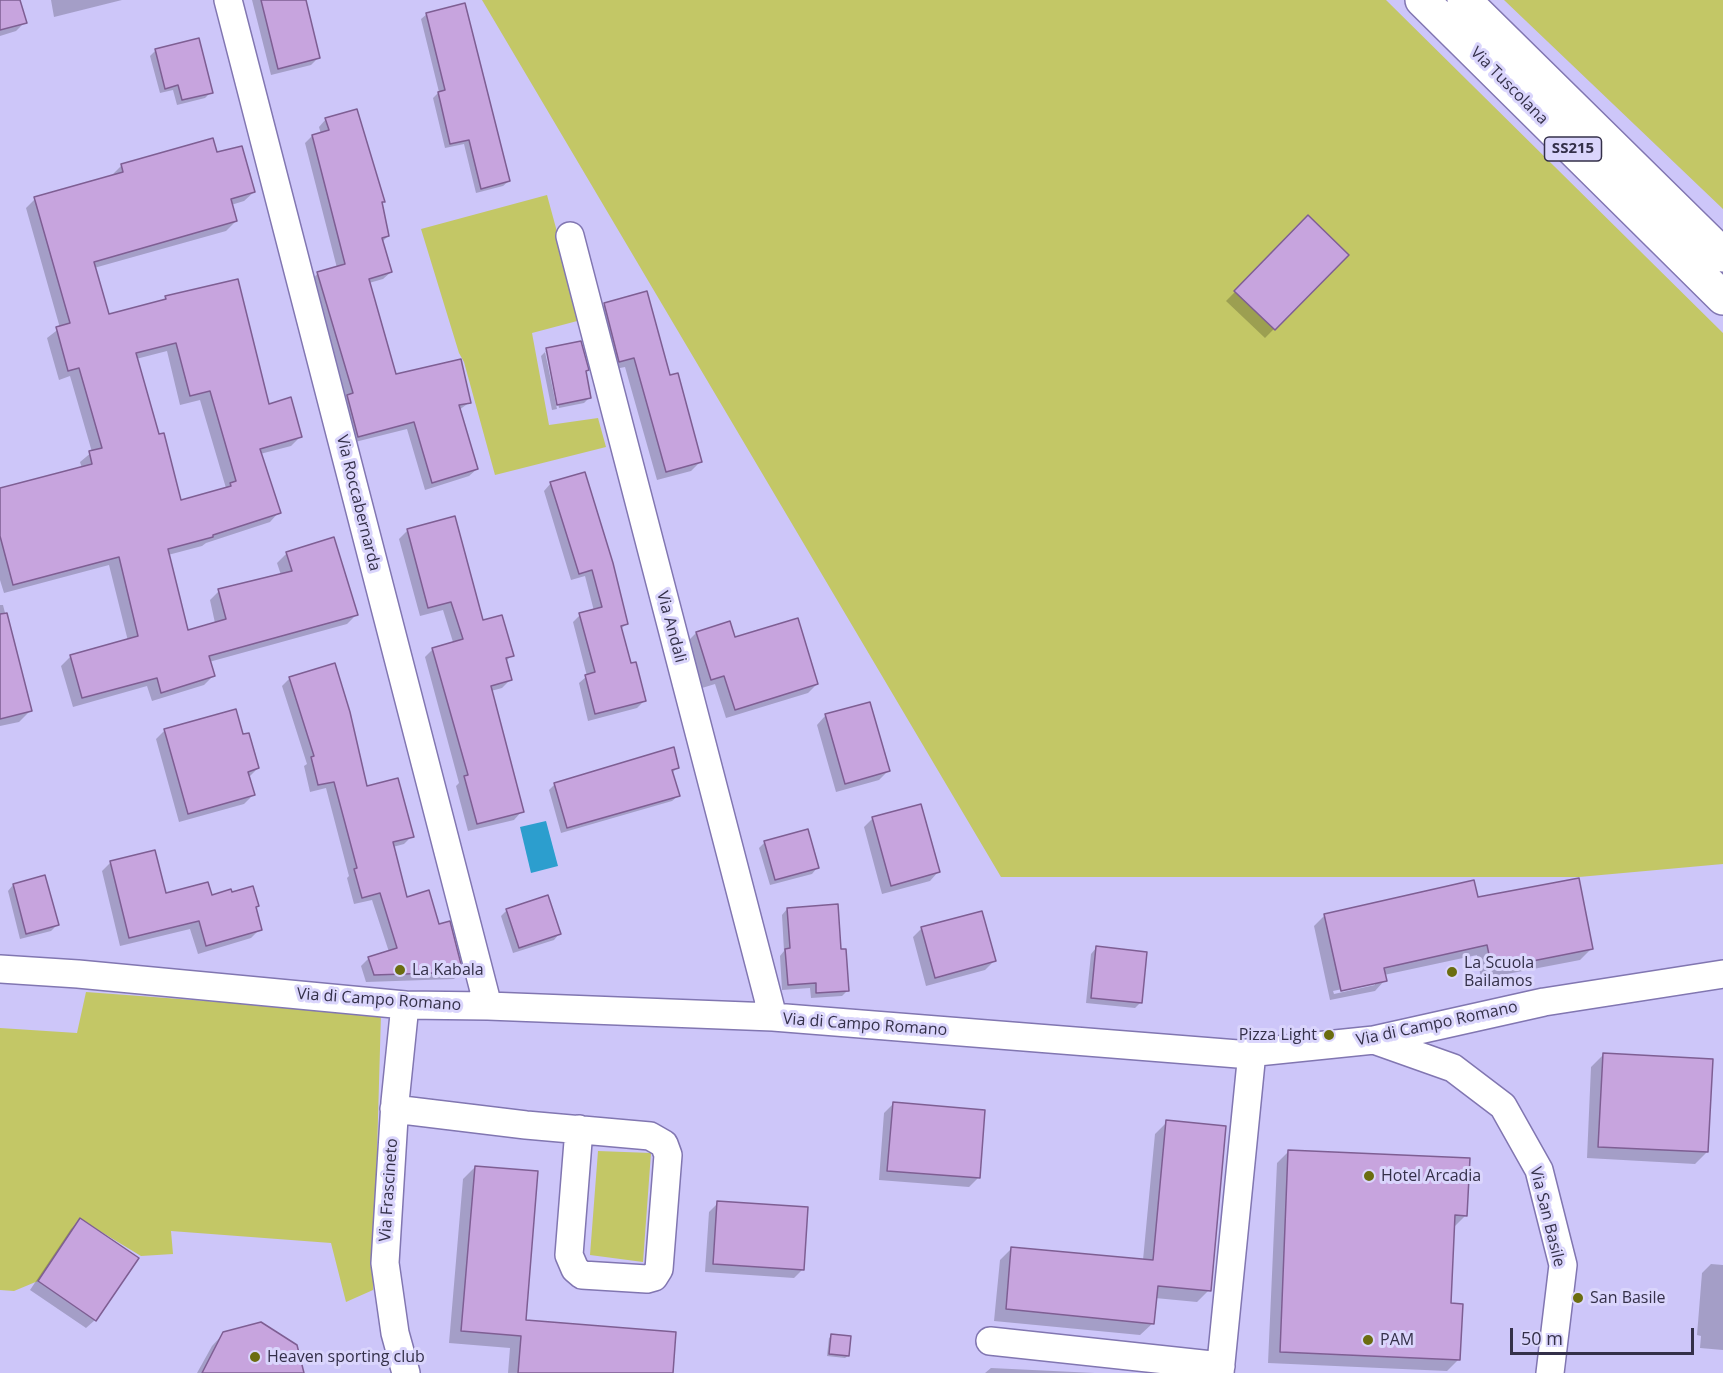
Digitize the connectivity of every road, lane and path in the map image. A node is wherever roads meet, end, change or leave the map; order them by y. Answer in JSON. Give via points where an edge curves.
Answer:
{"nodes":[{"id":1,"x":228,"y":0,"type":"edge"},
{"id":2,"x":1422,"y":0,"type":"edge"},
{"id":3,"x":1464,"y":0,"type":"edge"},
{"id":4,"x":570,"y":236,"type":"dead end"},
{"id":5,"x":1723,"y":255,"type":"edge"},
{"id":6,"x":1723,"y":298,"type":"edge"},
{"id":7,"x":0,"y":969,"type":"edge"},
{"id":8,"x":1723,"y":974,"type":"edge"},
{"id":9,"x":405,"y":1005,"type":"junction"},
{"id":10,"x":488,"y":1006,"type":"junction"},
{"id":11,"x":772,"y":1017,"type":"junction"},
{"id":12,"x":1374,"y":1040,"type":"junction"},
{"id":13,"x":1252,"y":1053,"type":"junction"},
{"id":14,"x":394,"y":1109,"type":"junction"},
{"id":15,"x":579,"y":1130,"type":"junction"},
{"id":16,"x":990,"y":1341,"type":"dead end"},
{"id":17,"x":1221,"y":1369,"type":"edge"},
{"id":18,"x":406,"y":1373,"type":"edge"},
{"id":19,"x":411,"y":1373,"type":"edge"},
{"id":20,"x":1550,"y":1373,"type":"edge"}],
"edges":[{"from":1,"to":10,"type":"street","name":"Via Roccabernarda"},
{"from":2,"to":6,"type":"main road","name":"Via Tuscolana","number":"SS215"},
{"from":3,"to":5,"type":"main road","name":"Via Tuscolana","number":"SS215"},
{"from":4,"to":11,"type":"street","name":"Via Andali"},
{"from":7,"to":9,"type":"street","name":"Via di Campo Romano"},
{"from":8,"to":12,"type":"street","name":"Via di Campo Romano","via":[[1544,1002]]},
{"from":9,"to":10,"type":"street","name":"Via di Campo Romano"},
{"from":9,"to":14,"type":"street","name":"Via Frascineto"},
{"from":10,"to":11,"type":"street","name":"Via di Campo Romano"},
{"from":11,"to":13,"type":"street","name":"Via di Campo Romano"},
{"from":12,"to":13,"type":"street","name":"Via di Campo Romano"},
{"from":12,"to":20,"type":"street","name":"Via San Basile","via":[[1453,1068],[1503,1106],[1539,1170],[1563,1265]]},
{"from":13,"to":17,"type":"street"},
{"from":14,"to":15,"type":"street"},
{"from":14,"to":18,"type":"street","name":"Via Frascineto","via":[[385,1263],[395,1333]]},
{"from":15,"to":15,"type":"street","via":[[650,1136],[667,1149],[659,1269],[654,1277],[582,1275],[575,1269],[569,1255]]},
{"from":16,"to":17,"type":"street"},
{"from":18,"to":19,"type":"street"}]}
